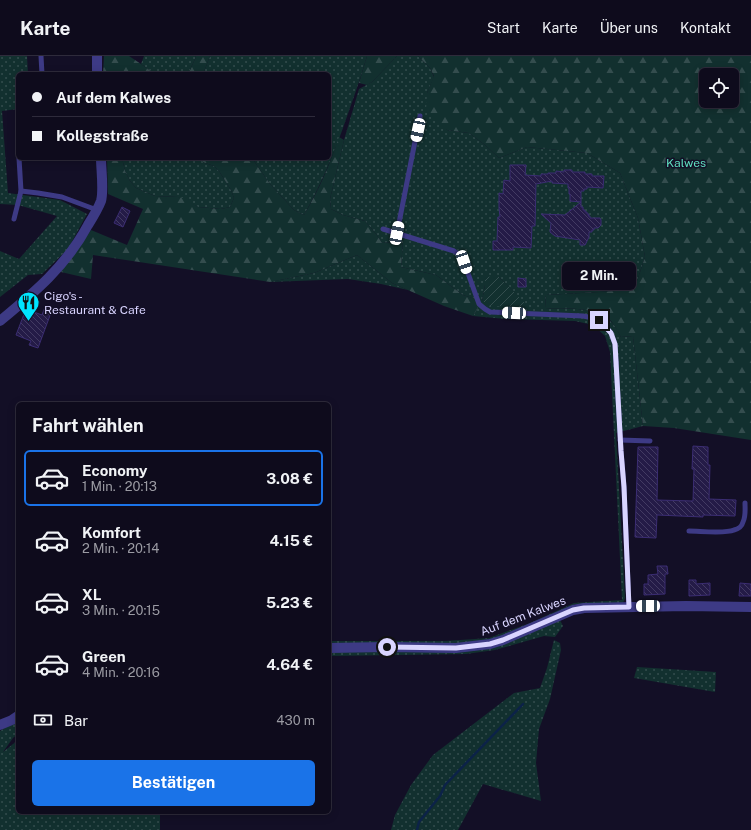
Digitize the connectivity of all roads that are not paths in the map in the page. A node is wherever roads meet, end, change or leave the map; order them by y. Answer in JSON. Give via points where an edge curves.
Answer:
{"nodes":[{"id":1,"x":41,"y":56,"type":"edge"},
{"id":2,"x":96,"y":56,"type":"edge"},
{"id":3,"x":42,"y":72,"type":"edge"},
{"id":4,"x":97,"y":72,"type":"edge"},
{"id":5,"x":420,"y":116,"type":"dead end"},
{"id":6,"x":19,"y":160,"type":"edge"},
{"id":7,"x":101,"y":160,"type":"edge"},
{"id":8,"x":21,"y":191,"type":"junction"},
{"id":9,"x":97,"y":210,"type":"junction"},
{"id":10,"x":14,"y":219,"type":"dead end"},
{"id":11,"x":383,"y":228,"type":"dead end"},
{"id":12,"x":397,"y":233,"type":"junction"},
{"id":13,"x":0,"y":321,"type":"edge"},
{"id":14,"x":620,"y":440,"type":"junction"},
{"id":15,"x":650,"y":441,"type":"dead end"},
{"id":16,"x":744,"y":503,"type":"dead end"},
{"id":17,"x":689,"y":531,"type":"dead end"},
{"id":18,"x":629,"y":607,"type":"junction"},
{"id":19,"x":751,"y":607,"type":"edge"},
{"id":20,"x":331,"y":648,"type":"edge"},
{"id":21,"x":16,"y":717,"type":"edge"},
{"id":22,"x":0,"y":725,"type":"edge"}],
"edges":[{"from":1,"to":3,"type":"lane"},
{"from":2,"to":4,"type":"street"},
{"from":5,"to":12,"type":"lane"},
{"from":6,"to":8,"type":"lane"},
{"from":7,"to":9,"type":"street","via":[[101,200]]},
{"from":8,"to":9,"type":"lane","via":[[62,197]]},
{"from":8,"to":10,"type":"lane"},
{"from":9,"to":13,"type":"street","via":[[64,262],[39,288]]},
{"from":11,"to":12,"type":"lane"},
{"from":12,"to":14,"type":"lane","via":[[460,255],[479,304],[490,312],[583,316],[599,320],[611,333],[615,344]]},
{"from":14,"to":15,"type":"lane"},
{"from":14,"to":18,"type":"lane"},
{"from":16,"to":17,"type":"lane","via":[[745,515],[739,528],[726,532]]},
{"from":18,"to":19,"type":"street","name":"Auf dem Kalwes"},
{"from":18,"to":20,"type":"street","name":"Auf dem Kalwes","via":[[573,610],[503,640],[476,646]]},
{"from":21,"to":22,"type":"street"}]}
